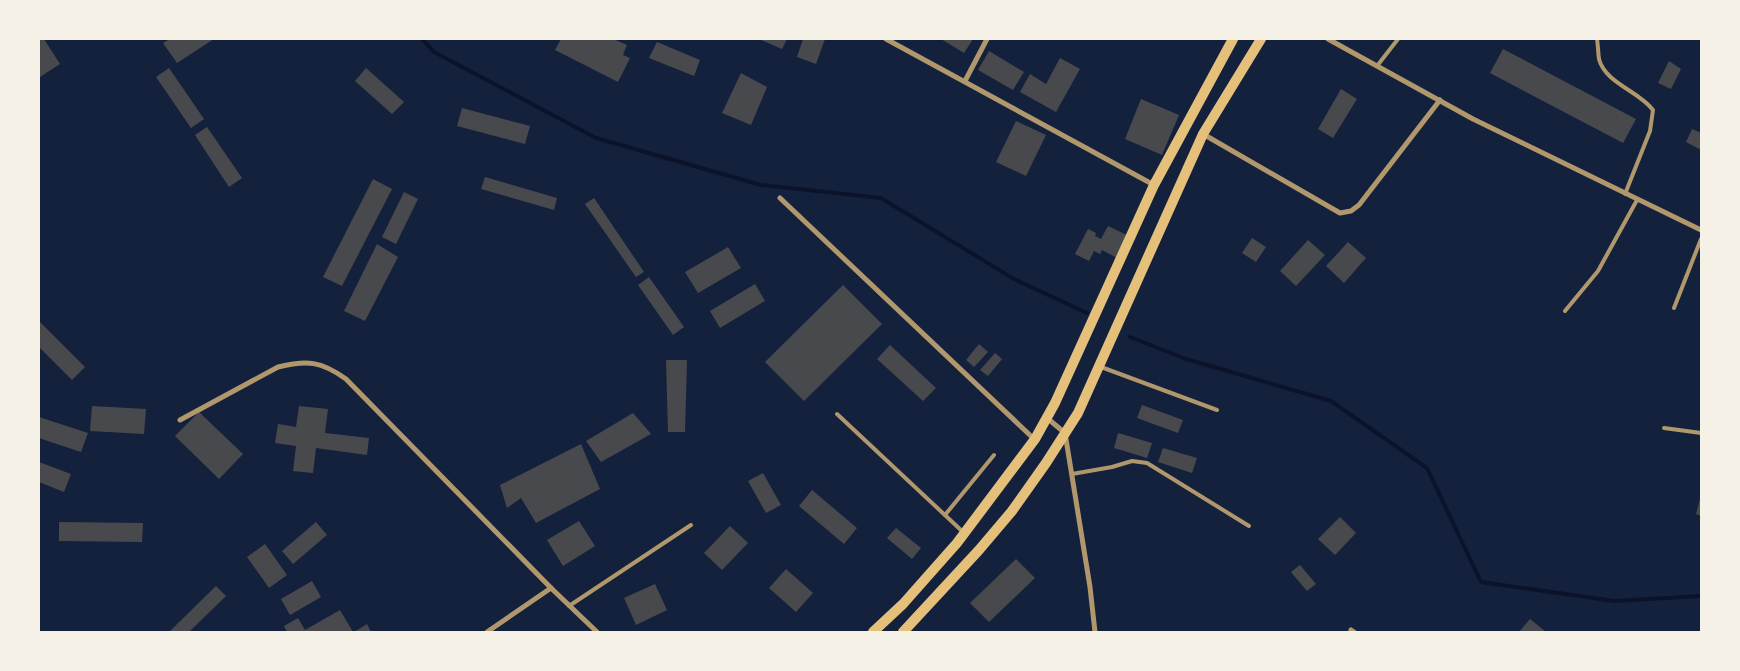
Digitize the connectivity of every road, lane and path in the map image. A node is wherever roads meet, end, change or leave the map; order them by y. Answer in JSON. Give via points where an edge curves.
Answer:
{"nodes":[{"id":1,"x":886,"y":39,"type":"edge"},
{"id":2,"x":987,"y":39,"type":"edge"},
{"id":3,"x":1233,"y":39,"type":"edge"},
{"id":4,"x":1260,"y":39,"type":"edge"},
{"id":5,"x":1328,"y":39,"type":"edge"},
{"id":6,"x":1398,"y":39,"type":"edge"},
{"id":7,"x":1597,"y":39,"type":"edge"},
{"id":8,"x":1377,"y":66,"type":"junction"},
{"id":9,"x":964,"y":81,"type":"junction"},
{"id":10,"x":1440,"y":100,"type":"junction"},
{"id":11,"x":1203,"y":134,"type":"junction"},
{"id":12,"x":1154,"y":185,"type":"junction"},
{"id":13,"x":1625,"y":194,"type":"junction"},
{"id":14,"x":780,"y":198,"type":"dead end"},
{"id":15,"x":1637,"y":200,"type":"junction"},
{"id":16,"x":1701,"y":230,"type":"edge"},
{"id":17,"x":1701,"y":239,"type":"edge"},
{"id":18,"x":1674,"y":308,"type":"dead end"},
{"id":19,"x":1565,"y":311,"type":"dead end"},
{"id":20,"x":1098,"y":367,"type":"junction"},
{"id":21,"x":1217,"y":410,"type":"dead end"},
{"id":22,"x":837,"y":414,"type":"dead end"},
{"id":23,"x":1047,"y":418,"type":"junction"},
{"id":24,"x":180,"y":420,"type":"dead end"},
{"id":25,"x":1664,"y":428,"type":"dead end"},
{"id":26,"x":1065,"y":433,"type":"junction"},
{"id":27,"x":1701,"y":433,"type":"edge"},
{"id":28,"x":1035,"y":439,"type":"junction"},
{"id":29,"x":994,"y":455,"type":"dead end"},
{"id":30,"x":1072,"y":474,"type":"junction"},
{"id":31,"x":946,"y":515,"type":"junction"},
{"id":32,"x":691,"y":525,"type":"dead end"},
{"id":33,"x":1250,"y":526,"type":"dead end"},
{"id":34,"x":964,"y":533,"type":"junction"},
{"id":35,"x":550,"y":588,"type":"junction"},
{"id":36,"x":569,"y":606,"type":"junction"},
{"id":37,"x":487,"y":632,"type":"edge"},
{"id":38,"x":597,"y":632,"type":"edge"},
{"id":39,"x":873,"y":632,"type":"edge"},
{"id":40,"x":903,"y":632,"type":"edge"},
{"id":41,"x":1095,"y":632,"type":"edge"}],
"edges":[{"from":1,"to":9,"type":"street"},
{"from":2,"to":9,"type":"street"},
{"from":3,"to":12,"type":"main road"},
{"from":4,"to":11,"type":"main road"},
{"from":5,"to":8,"type":"street"},
{"from":6,"to":8,"type":"lane"},
{"from":7,"to":13,"type":"lane","via":[[1600,60],[1606,72],[1648,102],[1653,110],[1650,131]]},
{"from":8,"to":10,"type":"street"},
{"from":9,"to":12,"type":"street"},
{"from":10,"to":11,"type":"street","via":[[1359,205],[1352,211],[1340,213]]},
{"from":10,"to":13,"type":"street"},
{"from":11,"to":20,"type":"main road"},
{"from":12,"to":23,"type":"main road"},
{"from":13,"to":15,"type":"street"},
{"from":14,"to":28,"type":"street"},
{"from":15,"to":16,"type":"street"},
{"from":15,"to":19,"type":"lane","via":[[1598,271]]},
{"from":17,"to":18,"type":"lane"},
{"from":20,"to":21,"type":"lane"},
{"from":20,"to":26,"type":"main road","via":[[1078,413]]},
{"from":22,"to":31,"type":"lane"},
{"from":23,"to":26,"type":"street"},
{"from":23,"to":28,"type":"main road"},
{"from":24,"to":35,"type":"street","via":[[278,367],[312,362],[331,368],[346,379]]},
{"from":25,"to":27,"type":"lane"},
{"from":26,"to":30,"type":"street"},
{"from":26,"to":40,"type":"main road","via":[[1006,517]]},
{"from":28,"to":34,"type":"main road"},
{"from":29,"to":31,"type":"lane"},
{"from":30,"to":33,"type":"lane","via":[[1132,461],[1147,463]]},
{"from":30,"to":41,"type":"street"},
{"from":31,"to":34,"type":"lane"},
{"from":32,"to":36,"type":"lane"},
{"from":34,"to":39,"type":"main road","via":[[903,604]]},
{"from":35,"to":36,"type":"street"},
{"from":35,"to":37,"type":"street"},
{"from":36,"to":38,"type":"street"}]}
